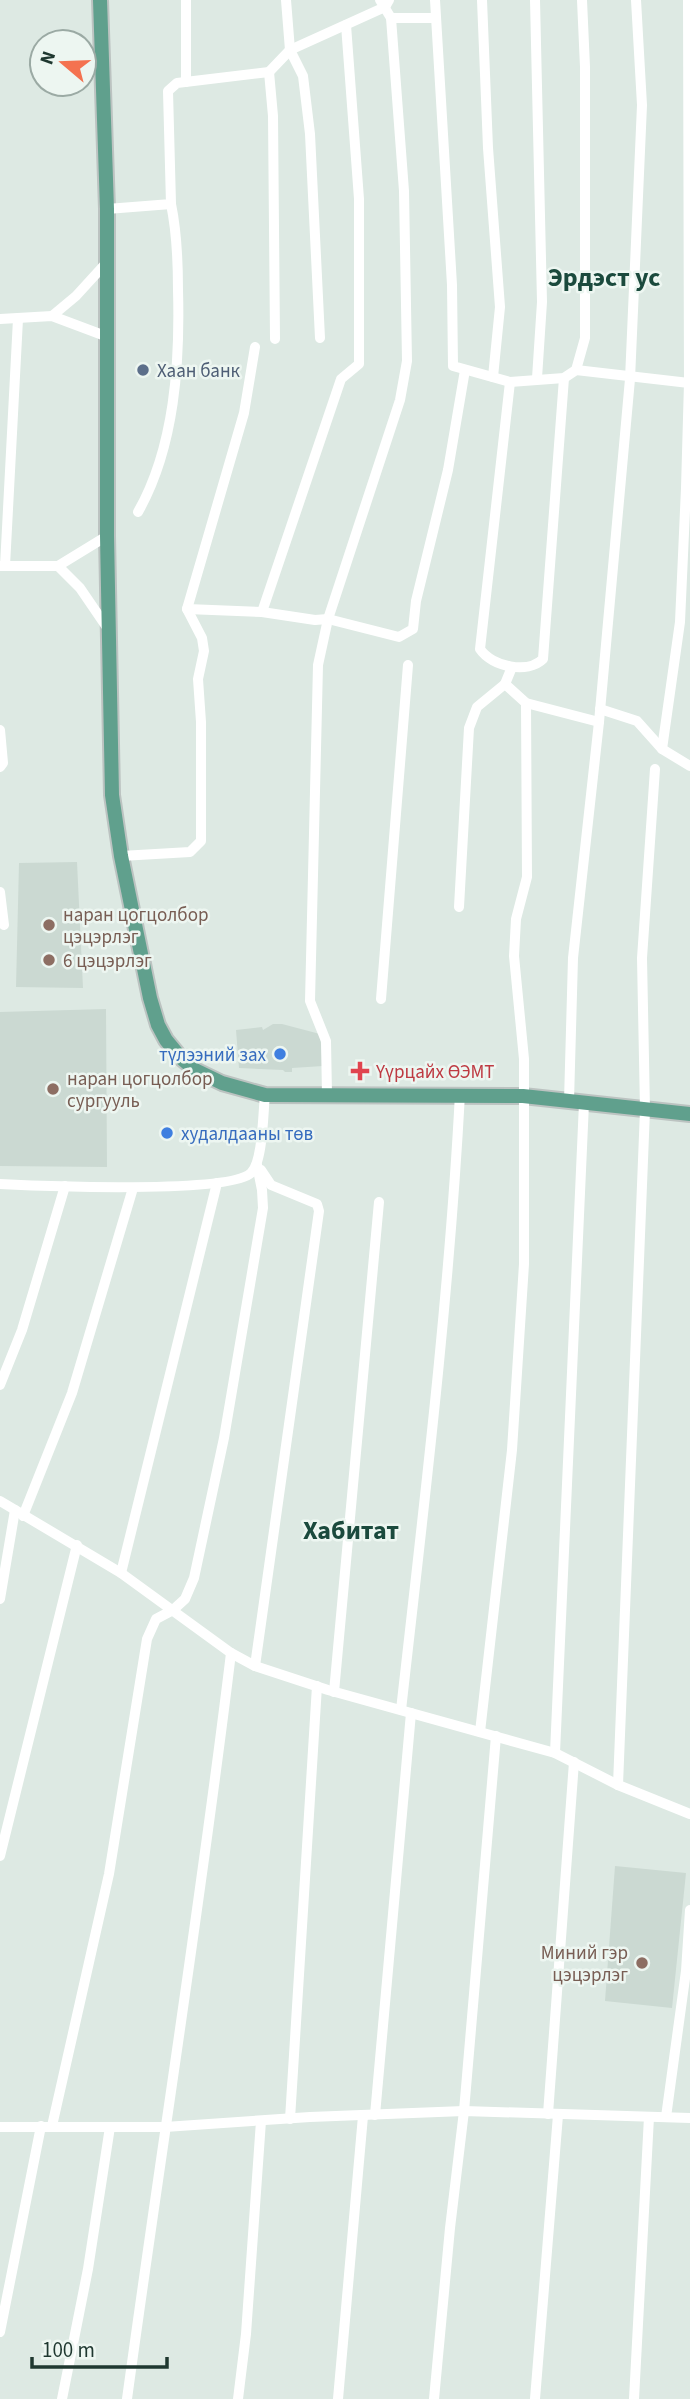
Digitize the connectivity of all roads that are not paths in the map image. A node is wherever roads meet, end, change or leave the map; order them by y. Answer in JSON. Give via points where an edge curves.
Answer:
{"nodes":[{"id":1,"x":100,"y":0,"type":"edge"},
{"id":2,"x":186,"y":0,"type":"edge"},
{"id":3,"x":286,"y":0,"type":"edge"},
{"id":4,"x":435,"y":0,"type":"edge"},
{"id":5,"x":482,"y":0,"type":"edge"},
{"id":6,"x":535,"y":0,"type":"edge"},
{"id":7,"x":582,"y":0,"type":"edge"},
{"id":8,"x":636,"y":0,"type":"edge"},
{"id":9,"x":688,"y":0,"type":"edge"},
{"id":10,"x":385,"y":2,"type":"edge"},
{"id":11,"x":391,"y":18,"type":"junction"},
{"id":12,"x":436,"y":18,"type":"junction"},
{"id":13,"x":346,"y":25,"type":"junction"},
{"id":14,"x":290,"y":50,"type":"junction"},
{"id":15,"x":269,"y":72,"type":"junction"},
{"id":16,"x":186,"y":82,"type":"junction"},
{"id":17,"x":171,"y":204,"type":"junction"},
{"id":18,"x":107,"y":209,"type":"junction"},
{"id":19,"x":107,"y":262,"type":"junction"},
{"id":20,"x":52,"y":316,"type":"junction"},
{"id":21,"x":18,"y":318,"type":"junction"},
{"id":22,"x":0,"y":319,"type":"edge"},
{"id":23,"x":108,"y":337,"type":"junction"},
{"id":24,"x":320,"y":338,"type":"dead end"},
{"id":25,"x":275,"y":339,"type":"dead end"},
{"id":26,"x":255,"y":347,"type":"dead end"},
{"id":27,"x":465,"y":370,"type":"junction"},
{"id":28,"x":576,"y":370,"type":"junction"},
{"id":29,"x":493,"y":377,"type":"junction"},
{"id":30,"x":630,"y":377,"type":"junction"},
{"id":31,"x":537,"y":378,"type":"junction"},
{"id":32,"x":564,"y":378,"type":"junction"},
{"id":33,"x":510,"y":382,"type":"junction"},
{"id":34,"x":689,"y":383,"type":"edge"},
{"id":35,"x":138,"y":512,"type":"dead end"},
{"id":36,"x":107,"y":536,"type":"junction"},
{"id":37,"x":2,"y":566,"type":"edge"},
{"id":38,"x":58,"y":566,"type":"junction"},
{"id":39,"x":187,"y":609,"type":"junction"},
{"id":40,"x":262,"y":612,"type":"junction"},
{"id":41,"x":328,"y":619,"type":"junction"},
{"id":42,"x":108,"y":629,"type":"junction"},
{"id":43,"x":408,"y":665,"type":"dead end"},
{"id":44,"x":512,"y":667,"type":"junction"},
{"id":45,"x":505,"y":684,"type":"junction"},
{"id":46,"x":526,"y":703,"type":"junction"},
{"id":47,"x":600,"y":709,"type":"junction"},
{"id":48,"x":599,"y":722,"type":"junction"},
{"id":49,"x":0,"y":730,"type":"edge"},
{"id":50,"x":662,"y":749,"type":"junction"},
{"id":51,"x":690,"y":766,"type":"edge"},
{"id":52,"x":0,"y":767,"type":"edge"},
{"id":53,"x":655,"y":769,"type":"dead end"},
{"id":54,"x":121,"y":856,"type":"junction"},
{"id":55,"x":0,"y":892,"type":"edge"},
{"id":56,"x":459,"y":906,"type":"dead end"},
{"id":57,"x":4,"y":925,"type":"dead end"},
{"id":58,"x":381,"y":999,"type":"dead end"},
{"id":59,"x":460,"y":1094,"type":"junction"},
{"id":60,"x":265,"y":1095,"type":"junction"},
{"id":61,"x":327,"y":1095,"type":"junction"},
{"id":62,"x":523,"y":1096,"type":"junction"},
{"id":63,"x":576,"y":1102,"type":"junction"},
{"id":64,"x":645,"y":1110,"type":"junction"},
{"id":65,"x":690,"y":1114,"type":"edge"},
{"id":66,"x":257,"y":1165,"type":"junction"},
{"id":67,"x":217,"y":1183,"type":"junction"},
{"id":68,"x":0,"y":1184,"type":"edge"},
{"id":69,"x":65,"y":1186,"type":"junction"},
{"id":70,"x":133,"y":1188,"type":"junction"},
{"id":71,"x":379,"y":1202,"type":"dead end"},
{"id":72,"x":0,"y":1385,"type":"edge"},
{"id":73,"x":0,"y":1501,"type":"edge"},
{"id":74,"x":19,"y":1513,"type":"junction"},
{"id":75,"x":77,"y":1545,"type":"junction"},
{"id":76,"x":121,"y":1573,"type":"junction"},
{"id":77,"x":0,"y":1599,"type":"edge"},
{"id":78,"x":173,"y":1610,"type":"junction"},
{"id":79,"x":231,"y":1653,"type":"junction"},
{"id":80,"x":255,"y":1666,"type":"junction"},
{"id":81,"x":317,"y":1686,"type":"junction"},
{"id":82,"x":334,"y":1692,"type":"junction"},
{"id":83,"x":406,"y":1712,"type":"junction"},
{"id":84,"x":480,"y":1732,"type":"junction"},
{"id":85,"x":496,"y":1737,"type":"junction"},
{"id":86,"x":555,"y":1753,"type":"junction"},
{"id":87,"x":574,"y":1762,"type":"junction"},
{"id":88,"x":618,"y":1785,"type":"junction"},
{"id":89,"x":690,"y":1814,"type":"edge"},
{"id":90,"x":0,"y":1856,"type":"edge"},
{"id":91,"x":690,"y":1910,"type":"edge"},
{"id":92,"x":464,"y":2111,"type":"junction"},
{"id":93,"x":375,"y":2115,"type":"junction"},
{"id":94,"x":553,"y":2115,"type":"junction"},
{"id":95,"x":363,"y":2116,"type":"junction"},
{"id":96,"x":649,"y":2117,"type":"junction"},
{"id":97,"x":666,"y":2117,"type":"junction"},
{"id":98,"x":690,"y":2118,"type":"edge"},
{"id":99,"x":290,"y":2119,"type":"junction"},
{"id":100,"x":261,"y":2121,"type":"junction"},
{"id":101,"x":47,"y":2126,"type":"junction"},
{"id":102,"x":0,"y":2127,"type":"edge"},
{"id":103,"x":110,"y":2127,"type":"junction"},
{"id":104,"x":165,"y":2127,"type":"junction"},
{"id":105,"x":0,"y":2332,"type":"edge"},
{"id":106,"x":62,"y":2399,"type":"edge"},
{"id":107,"x":127,"y":2399,"type":"edge"},
{"id":108,"x":239,"y":2399,"type":"edge"},
{"id":109,"x":338,"y":2399,"type":"edge"},
{"id":110,"x":434,"y":2399,"type":"edge"},
{"id":111,"x":535,"y":2399,"type":"edge"},
{"id":112,"x":634,"y":2399,"type":"edge"}],
"edges":[{"from":1,"to":18,"type":"main road"},
{"from":2,"to":16,"type":"street"},
{"from":3,"to":14,"type":"street"},
{"from":4,"to":12,"type":"street"},
{"from":5,"to":29,"type":"street","via":[[500,307]]},
{"from":6,"to":31,"type":"street","via":[[542,302]]},
{"from":7,"to":28,"type":"street","via":[[585,338]]},
{"from":8,"to":30,"type":"street","via":[[642,105]]},
{"from":9,"to":34,"type":"street"},
{"from":10,"to":11,"type":"street"},
{"from":10,"to":13,"type":"street"},
{"from":11,"to":12,"type":"street"},
{"from":11,"to":41,"type":"street","via":[[404,191],[407,361],[400,400]]},
{"from":12,"to":27,"type":"street","via":[[453,366]]},
{"from":13,"to":14,"type":"street"},
{"from":13,"to":40,"type":"street","via":[[359,199],[359,364],[341,379]]},
{"from":14,"to":15,"type":"street"},
{"from":14,"to":24,"type":"street","via":[[303,76],[310,134]]},
{"from":15,"to":16,"type":"street"},
{"from":15,"to":25,"type":"street"},
{"from":16,"to":17,"type":"street","via":[[168,91]]},
{"from":17,"to":18,"type":"street"},
{"from":17,"to":35,"type":"street","via":[[177,233],[177,378],[161,454]]},
{"from":18,"to":19,"type":"main road"},
{"from":19,"to":20,"type":"street"},
{"from":19,"to":23,"type":"main road"},
{"from":20,"to":21,"type":"street"},
{"from":20,"to":23,"type":"street"},
{"from":21,"to":22,"type":"street"},
{"from":21,"to":37,"type":"street"},
{"from":23,"to":36,"type":"main road"},
{"from":26,"to":39,"type":"street","via":[[244,413]]},
{"from":27,"to":29,"type":"street"},
{"from":27,"to":41,"type":"street","via":[[413,629],[400,637]]},
{"from":28,"to":30,"type":"street"},
{"from":28,"to":32,"type":"street"},
{"from":29,"to":33,"type":"street"},
{"from":30,"to":34,"type":"street"},
{"from":30,"to":47,"type":"street"},
{"from":31,"to":32,"type":"street"},
{"from":31,"to":33,"type":"street"},
{"from":32,"to":44,"type":"street","via":[[543,659],[533,666]]},
{"from":33,"to":44,"type":"street","via":[[480,649]]},
{"from":34,"to":50,"type":"street","via":[[680,622]]},
{"from":36,"to":38,"type":"street"},
{"from":36,"to":42,"type":"main road"},
{"from":37,"to":38,"type":"street"},
{"from":38,"to":42,"type":"street","via":[[80,588]]},
{"from":39,"to":40,"type":"street"},
{"from":39,"to":54,"type":"street","via":[[204,651],[198,679],[201,841],[190,852]]},
{"from":40,"to":41,"type":"street"},
{"from":41,"to":61,"type":"street","via":[[318,665],[310,1001],[326,1041]]},
{"from":42,"to":54,"type":"main road","via":[[112,795]]},
{"from":43,"to":58,"type":"street"},
{"from":44,"to":45,"type":"street"},
{"from":45,"to":46,"type":"street"},
{"from":45,"to":56,"type":"street","via":[[477,706],[469,728]]},
{"from":46,"to":48,"type":"street"},
{"from":46,"to":62,"type":"street","via":[[527,877],[516,919],[514,956]]},
{"from":47,"to":48,"type":"street"},
{"from":47,"to":50,"type":"street","via":[[637,721]]},
{"from":48,"to":63,"type":"street","via":[[573,958]]},
{"from":49,"to":52,"type":"street"},
{"from":50,"to":51,"type":"street"},
{"from":53,"to":64,"type":"street","via":[[642,958]]},
{"from":54,"to":60,"type":"main road","via":[[150,998],[166,1040],[195,1070]]},
{"from":55,"to":57,"type":"street"},
{"from":59,"to":61,"type":"main road"},
{"from":59,"to":62,"type":"main road"},
{"from":59,"to":83,"type":"street"},
{"from":60,"to":61,"type":"main road"},
{"from":60,"to":66,"type":"street"},
{"from":62,"to":63,"type":"main road"},
{"from":62,"to":84,"type":"street","via":[[524,1264],[512,1450]]},
{"from":63,"to":64,"type":"main road"},
{"from":63,"to":86,"type":"street"},
{"from":64,"to":65,"type":"main road"},
{"from":64,"to":88,"type":"street"},
{"from":66,"to":67,"type":"street","via":[[242,1180]]},
{"from":66,"to":78,"type":"street","via":[[263,1208],[224,1438],[194,1578],[186,1598]]},
{"from":66,"to":80,"type":"street","via":[[271,1185],[317,1205],[319,1211]]},
{"from":67,"to":70,"type":"street"},
{"from":67,"to":76,"type":"street"},
{"from":68,"to":69,"type":"street"},
{"from":69,"to":70,"type":"street"},
{"from":69,"to":72,"type":"street","via":[[22,1330]]},
{"from":70,"to":74,"type":"street","via":[[72,1393]]},
{"from":71,"to":82,"type":"street"},
{"from":73,"to":74,"type":"street"},
{"from":74,"to":75,"type":"street"},
{"from":74,"to":77,"type":"street"},
{"from":75,"to":76,"type":"street"},
{"from":75,"to":90,"type":"street"},
{"from":76,"to":78,"type":"street"},
{"from":78,"to":79,"type":"street"},
{"from":78,"to":101,"type":"street","via":[[156,1619],[147,1639],[109,1874]]},
{"from":79,"to":80,"type":"street"},
{"from":79,"to":104,"type":"street"},
{"from":80,"to":81,"type":"street"},
{"from":81,"to":82,"type":"street"},
{"from":81,"to":99,"type":"street"},
{"from":82,"to":83,"type":"street"},
{"from":83,"to":84,"type":"street"},
{"from":83,"to":93,"type":"street"},
{"from":84,"to":85,"type":"street"},
{"from":85,"to":86,"type":"street"},
{"from":85,"to":92,"type":"street"},
{"from":86,"to":87,"type":"street"},
{"from":87,"to":88,"type":"street"},
{"from":87,"to":94,"type":"street"},
{"from":88,"to":89,"type":"street"},
{"from":91,"to":97,"type":"street"},
{"from":92,"to":93,"type":"street"},
{"from":92,"to":94,"type":"street"},
{"from":92,"to":110,"type":"street"},
{"from":93,"to":95,"type":"street"},
{"from":94,"to":96,"type":"street"},
{"from":94,"to":111,"type":"street"},
{"from":95,"to":99,"type":"street"},
{"from":95,"to":109,"type":"street"},
{"from":96,"to":97,"type":"street"},
{"from":96,"to":112,"type":"street"},
{"from":97,"to":98,"type":"street"},
{"from":99,"to":100,"type":"street"},
{"from":100,"to":104,"type":"street"},
{"from":100,"to":108,"type":"street"},
{"from":101,"to":102,"type":"street"},
{"from":101,"to":103,"type":"street"},
{"from":101,"to":105,"type":"street"},
{"from":103,"to":104,"type":"street"},
{"from":103,"to":106,"type":"street"},
{"from":104,"to":107,"type":"street"}]}
